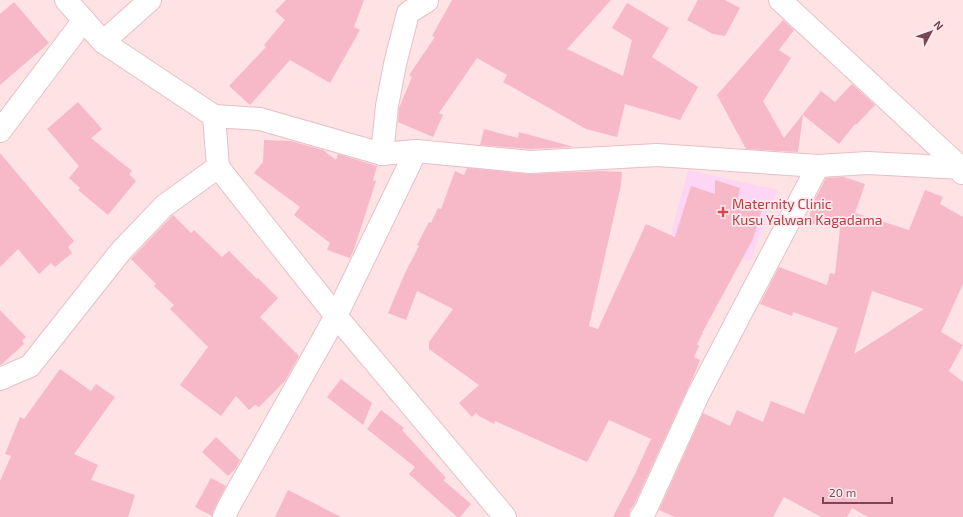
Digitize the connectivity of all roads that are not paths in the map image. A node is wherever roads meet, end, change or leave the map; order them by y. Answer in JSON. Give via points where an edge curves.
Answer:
{"nodes":[{"id":1,"x":66,"y":0,"type":"edge"},
{"id":2,"x":150,"y":0,"type":"edge"},
{"id":3,"x":427,"y":0,"type":"edge"},
{"id":4,"x":780,"y":0,"type":"edge"},
{"id":5,"x":84,"y":20,"type":"junction"},
{"id":6,"x":103,"y":42,"type":"junction"},
{"id":7,"x":214,"y":116,"type":"junction"},
{"id":8,"x":0,"y":130,"type":"edge"},
{"id":9,"x":416,"y":151,"type":"junction"},
{"id":10,"x":382,"y":154,"type":"junction"},
{"id":11,"x":818,"y":166,"type":"junction"},
{"id":12,"x":218,"y":168,"type":"junction"},
{"id":13,"x":962,"y":171,"type":"edge"},
{"id":14,"x":336,"y":316,"type":"junction"},
{"id":15,"x":0,"y":379,"type":"edge"},
{"id":16,"x":224,"y":517,"type":"edge"},
{"id":17,"x":506,"y":517,"type":"edge"},
{"id":18,"x":640,"y":517,"type":"edge"}],
"edges":[{"from":1,"to":5,"type":"street"},
{"from":2,"to":6,"type":"street"},
{"from":3,"to":10,"type":"street","via":[[408,13],[387,106]]},
{"from":4,"to":13,"type":"street"},
{"from":5,"to":6,"type":"street"},
{"from":5,"to":8,"type":"street"},
{"from":6,"to":7,"type":"street"},
{"from":7,"to":10,"type":"street","via":[[260,119]]},
{"from":7,"to":12,"type":"street"},
{"from":9,"to":10,"type":"street"},
{"from":9,"to":11,"type":"street","via":[[530,162],[657,155]]},
{"from":9,"to":14,"type":"street"},
{"from":11,"to":13,"type":"street","via":[[868,163]]},
{"from":11,"to":18,"type":"street","via":[[698,395]]},
{"from":12,"to":14,"type":"street"},
{"from":12,"to":15,"type":"street","via":[[164,206],[121,251],[30,366]]},
{"from":14,"to":16,"type":"street"},
{"from":14,"to":17,"type":"street"}]}
